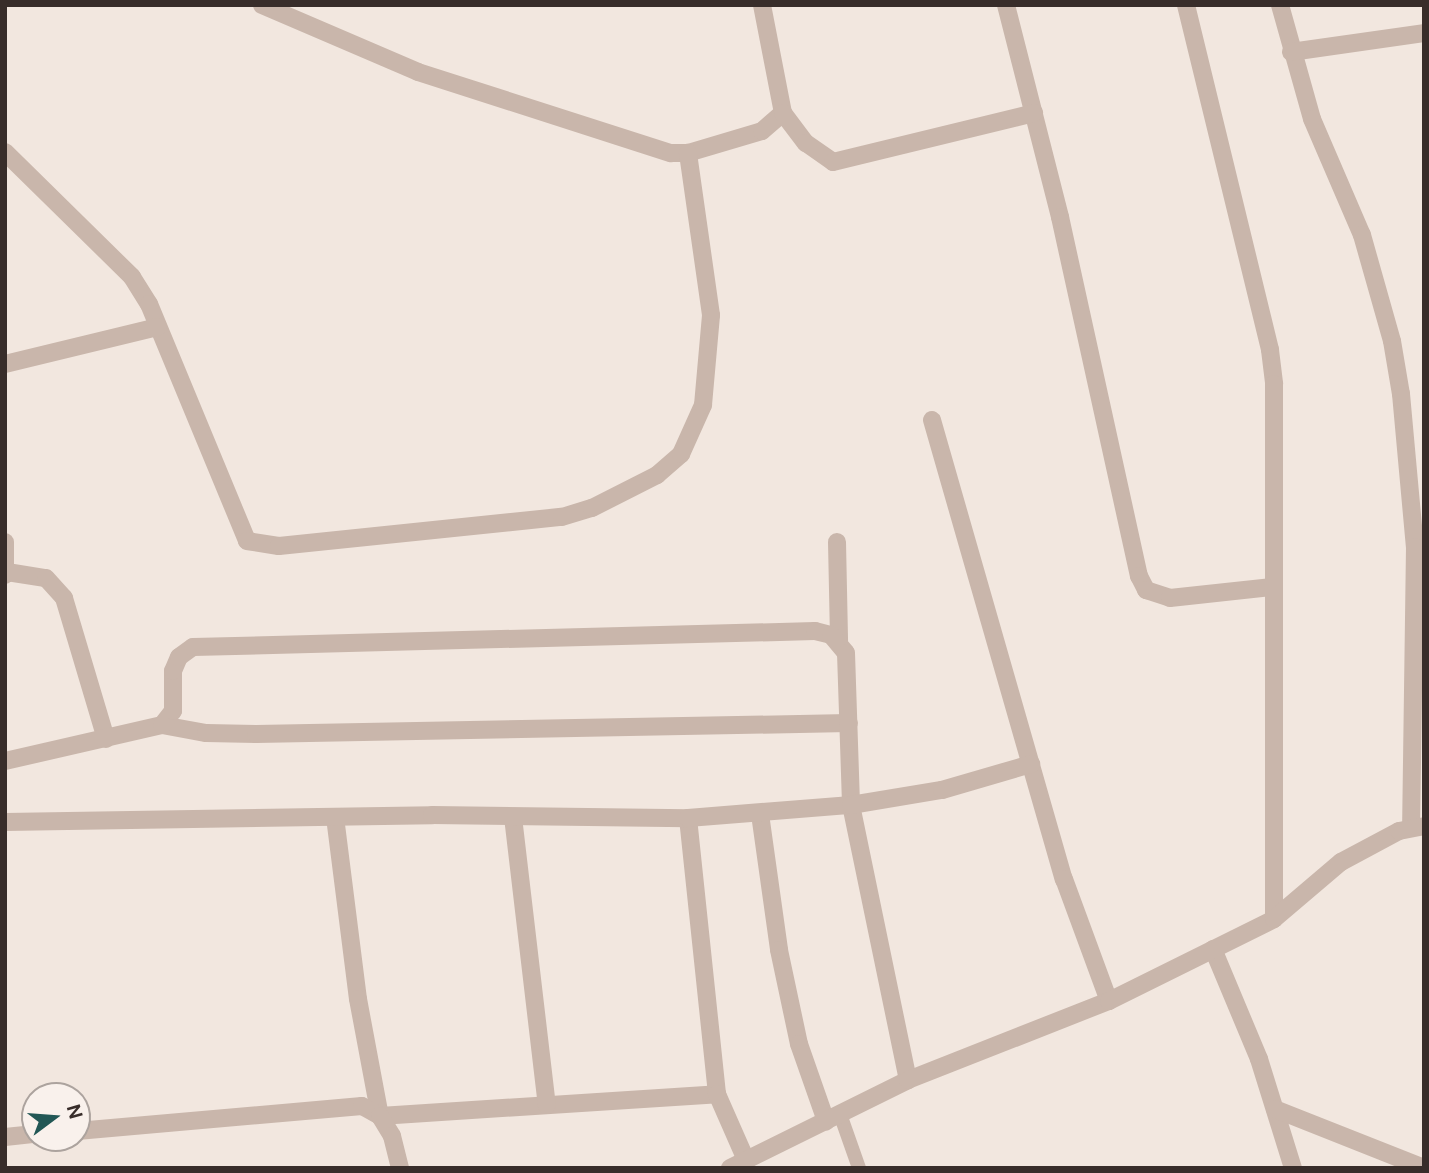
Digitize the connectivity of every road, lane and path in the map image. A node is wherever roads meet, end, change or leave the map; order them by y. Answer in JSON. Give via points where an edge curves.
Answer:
{"nodes":[{"id":1,"x":262,"y":5,"type":"edge"},
{"id":2,"x":762,"y":5,"type":"edge"},
{"id":3,"x":1006,"y":5,"type":"edge"},
{"id":4,"x":1186,"y":5,"type":"edge"},
{"id":5,"x":1280,"y":5,"type":"edge"},
{"id":6,"x":1424,"y":33,"type":"edge"},
{"id":7,"x":1292,"y":52,"type":"junction"},
{"id":8,"x":783,"y":113,"type":"junction"},
{"id":9,"x":1034,"y":113,"type":"junction"},
{"id":10,"x":5,"y":152,"type":"edge"},
{"id":11,"x":688,"y":153,"type":"junction"},
{"id":12,"x":158,"y":327,"type":"junction"},
{"id":13,"x":5,"y":364,"type":"edge"},
{"id":14,"x":932,"y":420,"type":"dead end"},
{"id":15,"x":5,"y":542,"type":"edge"},
{"id":16,"x":837,"y":542,"type":"dead end"},
{"id":17,"x":6,"y":574,"type":"edge"},
{"id":18,"x":1272,"y":587,"type":"junction"},
{"id":19,"x":839,"y":641,"type":"junction"},
{"id":20,"x":849,"y":723,"type":"junction"},
{"id":21,"x":162,"y":725,"type":"junction"},
{"id":22,"x":106,"y":739,"type":"junction"},
{"id":23,"x":5,"y":761,"type":"edge"},
{"id":24,"x":1031,"y":764,"type":"junction"},
{"id":25,"x":851,"y":805,"type":"junction"},
{"id":26,"x":760,"y":814,"type":"junction"},
{"id":27,"x":335,"y":817,"type":"junction"},
{"id":28,"x":513,"y":817,"type":"junction"},
{"id":29,"x":688,"y":818,"type":"junction"},
{"id":30,"x":5,"y":822,"type":"edge"},
{"id":31,"x":1417,"y":827,"type":"edge"},
{"id":32,"x":1274,"y":919,"type":"junction"},
{"id":33,"x":1213,"y":949,"type":"junction"},
{"id":34,"x":1109,"y":1001,"type":"junction"},
{"id":35,"x":908,"y":1080,"type":"junction"},
{"id":36,"x":717,"y":1094,"type":"junction"},
{"id":37,"x":547,"y":1105,"type":"junction"},
{"id":38,"x":1275,"y":1109,"type":"junction"},
{"id":39,"x":380,"y":1116,"type":"junction"},
{"id":40,"x":833,"y":1117,"type":"junction"},
{"id":41,"x":91,"y":1129,"type":"edge"},
{"id":42,"x":738,"y":1164,"type":"edge"},
{"id":43,"x":1424,"y":1167,"type":"edge"},
{"id":44,"x":400,"y":1168,"type":"edge"},
{"id":45,"x":859,"y":1168,"type":"edge"},
{"id":46,"x":1293,"y":1168,"type":"edge"}],
"edges":[{"from":1,"to":11,"type":"street","via":[[418,72],[653,147]]},
{"from":2,"to":8,"type":"street"},
{"from":3,"to":9,"type":"street"},
{"from":4,"to":18,"type":"street","via":[[1270,350],[1274,384]]},
{"from":5,"to":7,"type":"street"},
{"from":6,"to":7,"type":"street"},
{"from":7,"to":31,"type":"street","via":[[1312,119],[1362,235],[1392,341],[1401,394],[1415,548]]},
{"from":8,"to":9,"type":"street","via":[[814,151],[833,162]]},
{"from":8,"to":11,"type":"street","via":[[762,131]]},
{"from":9,"to":18,"type":"street","via":[[1111,435],[1139,576],[1146,590],[1170,598]]},
{"from":10,"to":12,"type":"street","via":[[132,277]]},
{"from":11,"to":12,"type":"street","via":[[711,315],[703,405],[681,454],[657,475],[592,508],[562,517],[331,544],[261,546],[247,541]]},
{"from":12,"to":13,"type":"street"},
{"from":14,"to":24,"type":"street"},
{"from":15,"to":17,"type":"street"},
{"from":16,"to":19,"type":"street"},
{"from":17,"to":22,"type":"street","via":[[46,578],[64,597]]},
{"from":18,"to":32,"type":"street"},
{"from":19,"to":20,"type":"street","via":[[846,653]]},
{"from":19,"to":21,"type":"street","via":[[815,631],[216,643],[193,647],[179,657],[173,671],[173,711]]},
{"from":20,"to":21,"type":"street","via":[[256,734],[206,733]]},
{"from":20,"to":25,"type":"street"},
{"from":21,"to":22,"type":"street"},
{"from":22,"to":23,"type":"street"},
{"from":24,"to":25,"type":"street","via":[[942,790]]},
{"from":24,"to":34,"type":"street","via":[[1064,879]]},
{"from":25,"to":26,"type":"street"},
{"from":25,"to":35,"type":"street"},
{"from":26,"to":29,"type":"street"},
{"from":26,"to":40,"type":"street","via":[[799,1044]]},
{"from":27,"to":28,"type":"street"},
{"from":27,"to":30,"type":"street"},
{"from":27,"to":39,"type":"street","via":[[358,999]]},
{"from":28,"to":29,"type":"street"},
{"from":28,"to":37,"type":"street"},
{"from":29,"to":36,"type":"street"},
{"from":31,"to":32,"type":"street","via":[[1341,862]]},
{"from":32,"to":33,"type":"street"},
{"from":33,"to":34,"type":"street"},
{"from":33,"to":38,"type":"street"},
{"from":34,"to":35,"type":"street"},
{"from":35,"to":40,"type":"street"},
{"from":36,"to":37,"type":"street"},
{"from":36,"to":42,"type":"street"},
{"from":37,"to":39,"type":"street"},
{"from":38,"to":43,"type":"street"},
{"from":38,"to":46,"type":"street"},
{"from":39,"to":41,"type":"street","via":[[362,1106]]},
{"from":39,"to":44,"type":"street","via":[[392,1136]]},
{"from":40,"to":42,"type":"street"},
{"from":40,"to":45,"type":"lane"}]}
